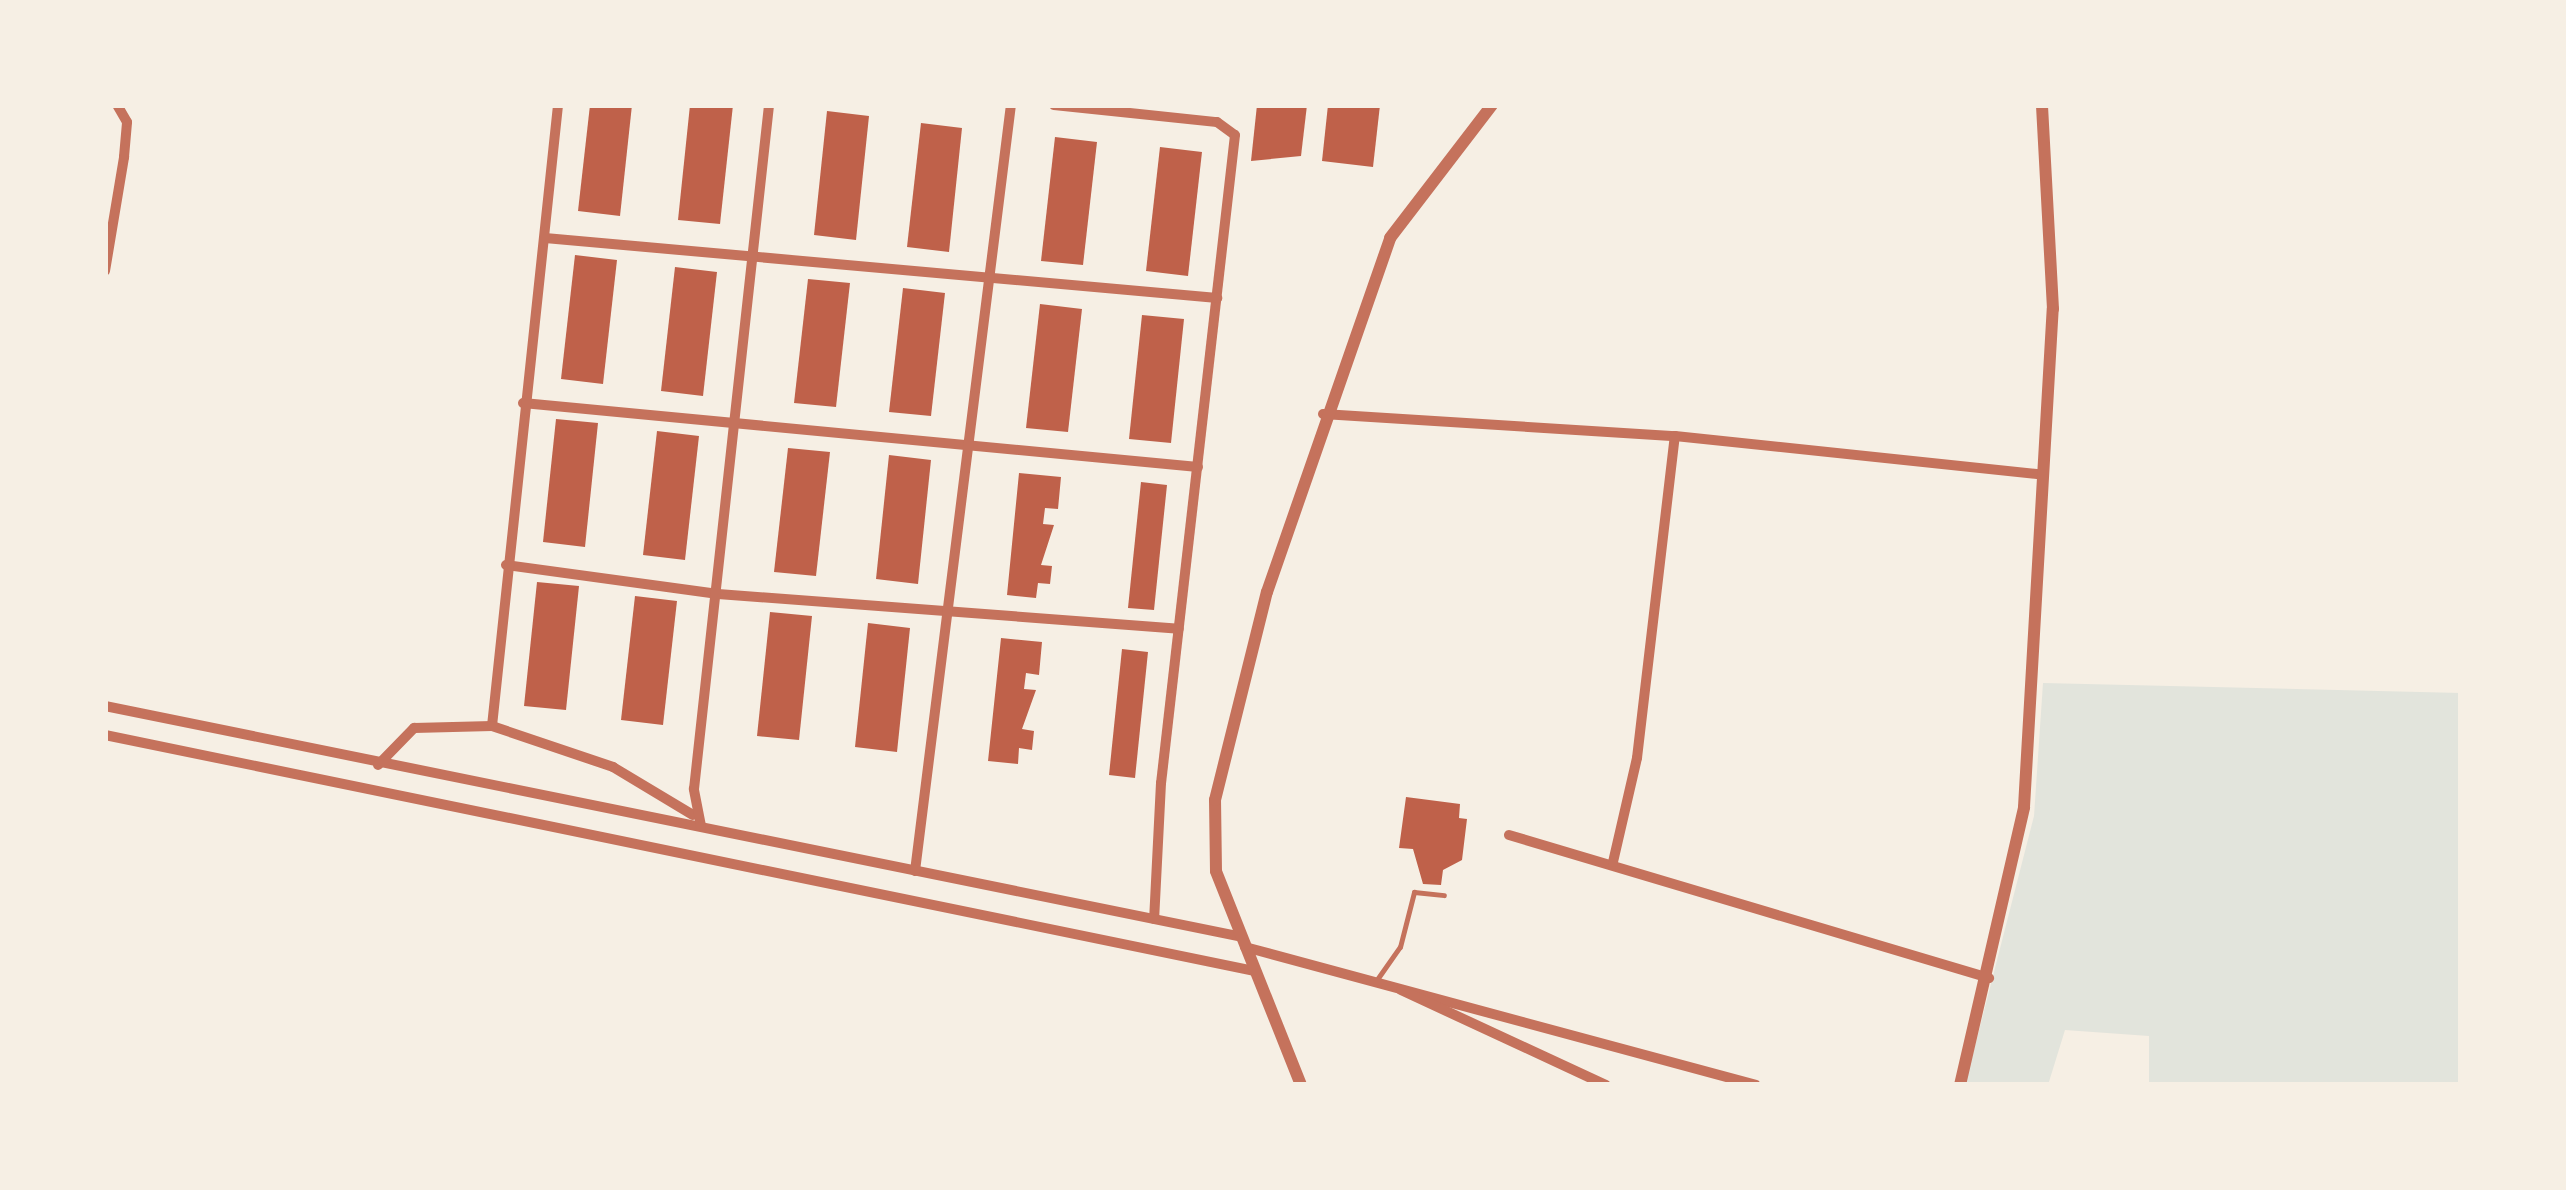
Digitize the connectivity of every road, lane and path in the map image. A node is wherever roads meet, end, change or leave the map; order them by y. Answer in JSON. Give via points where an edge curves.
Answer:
{"nodes":[{"id":1,"x":117,"y":105,"type":"edge"},
{"id":2,"x":558,"y":105,"type":"edge"},
{"id":3,"x":768,"y":105,"type":"edge"},
{"id":4,"x":1011,"y":105,"type":"edge"},
{"id":5,"x":1054,"y":105,"type":"edge"},
{"id":6,"x":2042,"y":105,"type":"edge"},
{"id":7,"x":1487,"y":106,"type":"edge"},
{"id":8,"x":545,"y":238,"type":"junction"},
{"id":9,"x":756,"y":254,"type":"junction"},
{"id":10,"x":105,"y":272,"type":"edge"},
{"id":11,"x":990,"y":280,"type":"junction"},
{"id":12,"x":1217,"y":298,"type":"junction"},
{"id":13,"x":523,"y":402,"type":"junction"},
{"id":14,"x":1323,"y":414,"type":"junction"},
{"id":15,"x":737,"y":424,"type":"junction"},
{"id":16,"x":1675,"y":436,"type":"junction"},
{"id":17,"x":974,"y":445,"type":"junction"},
{"id":18,"x":1198,"y":467,"type":"junction"},
{"id":19,"x":2044,"y":475,"type":"junction"},
{"id":20,"x":506,"y":565,"type":"junction"},
{"id":21,"x":718,"y":594,"type":"junction"},
{"id":22,"x":953,"y":616,"type":"junction"},
{"id":23,"x":1179,"y":629,"type":"junction"},
{"id":24,"x":105,"y":706,"type":"edge"},
{"id":25,"x":492,"y":726,"type":"junction"},
{"id":26,"x":105,"y":736,"type":"edge"},
{"id":27,"x":379,"y":764,"type":"junction"},
{"id":28,"x":693,"y":814,"type":"junction"},
{"id":29,"x":702,"y":827,"type":"junction"},
{"id":30,"x":1509,"y":835,"type":"dead end"},
{"id":31,"x":1612,"y":862,"type":"junction"},
{"id":32,"x":914,"y":870,"type":"junction"},
{"id":33,"x":1444,"y":895,"type":"dead end"},
{"id":34,"x":1154,"y":919,"type":"junction"},
{"id":35,"x":1244,"y":942,"type":"junction"},
{"id":36,"x":1255,"y":971,"type":"junction"},
{"id":37,"x":1378,"y":978,"type":"junction"},
{"id":38,"x":1989,"y":978,"type":"junction"},
{"id":39,"x":1301,"y":1085,"type":"edge"},
{"id":40,"x":1606,"y":1085,"type":"edge"},
{"id":41,"x":1756,"y":1085,"type":"edge"},
{"id":42,"x":1960,"y":1085,"type":"edge"}],
"edges":[{"from":1,"to":10,"type":"street","via":[[127,122]]},
{"from":2,"to":8,"type":"street"},
{"from":3,"to":9,"type":"street"},
{"from":4,"to":11,"type":"street"},
{"from":5,"to":12,"type":"street","via":[[1232,128]]},
{"from":6,"to":19,"type":"street","via":[[2053,310]]},
{"from":7,"to":14,"type":"street","via":[[1390,238]]},
{"from":8,"to":9,"type":"street"},
{"from":8,"to":13,"type":"street"},
{"from":9,"to":11,"type":"street"},
{"from":9,"to":15,"type":"street"},
{"from":11,"to":12,"type":"street"},
{"from":11,"to":17,"type":"street"},
{"from":12,"to":18,"type":"street"},
{"from":13,"to":15,"type":"street"},
{"from":13,"to":20,"type":"street"},
{"from":14,"to":16,"type":"street"},
{"from":14,"to":35,"type":"street","via":[[1215,800],[1216,871]]},
{"from":15,"to":17,"type":"street"},
{"from":15,"to":21,"type":"street"},
{"from":16,"to":19,"type":"street"},
{"from":16,"to":31,"type":"street","via":[[1638,758]]},
{"from":17,"to":18,"type":"street"},
{"from":17,"to":22,"type":"street"},
{"from":18,"to":23,"type":"street"},
{"from":19,"to":38,"type":"street","via":[[2024,807]]},
{"from":20,"to":21,"type":"street"},
{"from":20,"to":25,"type":"street"},
{"from":21,"to":22,"type":"street"},
{"from":21,"to":28,"type":"street"},
{"from":22,"to":23,"type":"street"},
{"from":22,"to":32,"type":"street"},
{"from":23,"to":34,"type":"street"},
{"from":24,"to":27,"type":"street"},
{"from":25,"to":27,"type":"street","via":[[414,728]]},
{"from":25,"to":28,"type":"street","via":[[613,767]]},
{"from":26,"to":36,"type":"street"},
{"from":27,"to":29,"type":"street"},
{"from":28,"to":29,"type":"street"},
{"from":29,"to":32,"type":"street"},
{"from":30,"to":31,"type":"street"},
{"from":31,"to":38,"type":"street"},
{"from":32,"to":34,"type":"street"},
{"from":33,"to":37,"type":"lane","via":[[1414,892],[1400,947]]},
{"from":34,"to":35,"type":"street"},
{"from":35,"to":36,"type":"street"},
{"from":35,"to":37,"type":"street"},
{"from":36,"to":39,"type":"street"},
{"from":37,"to":40,"type":"street","via":[[1508,1047]]},
{"from":37,"to":41,"type":"street"},
{"from":38,"to":42,"type":"street"}]}
